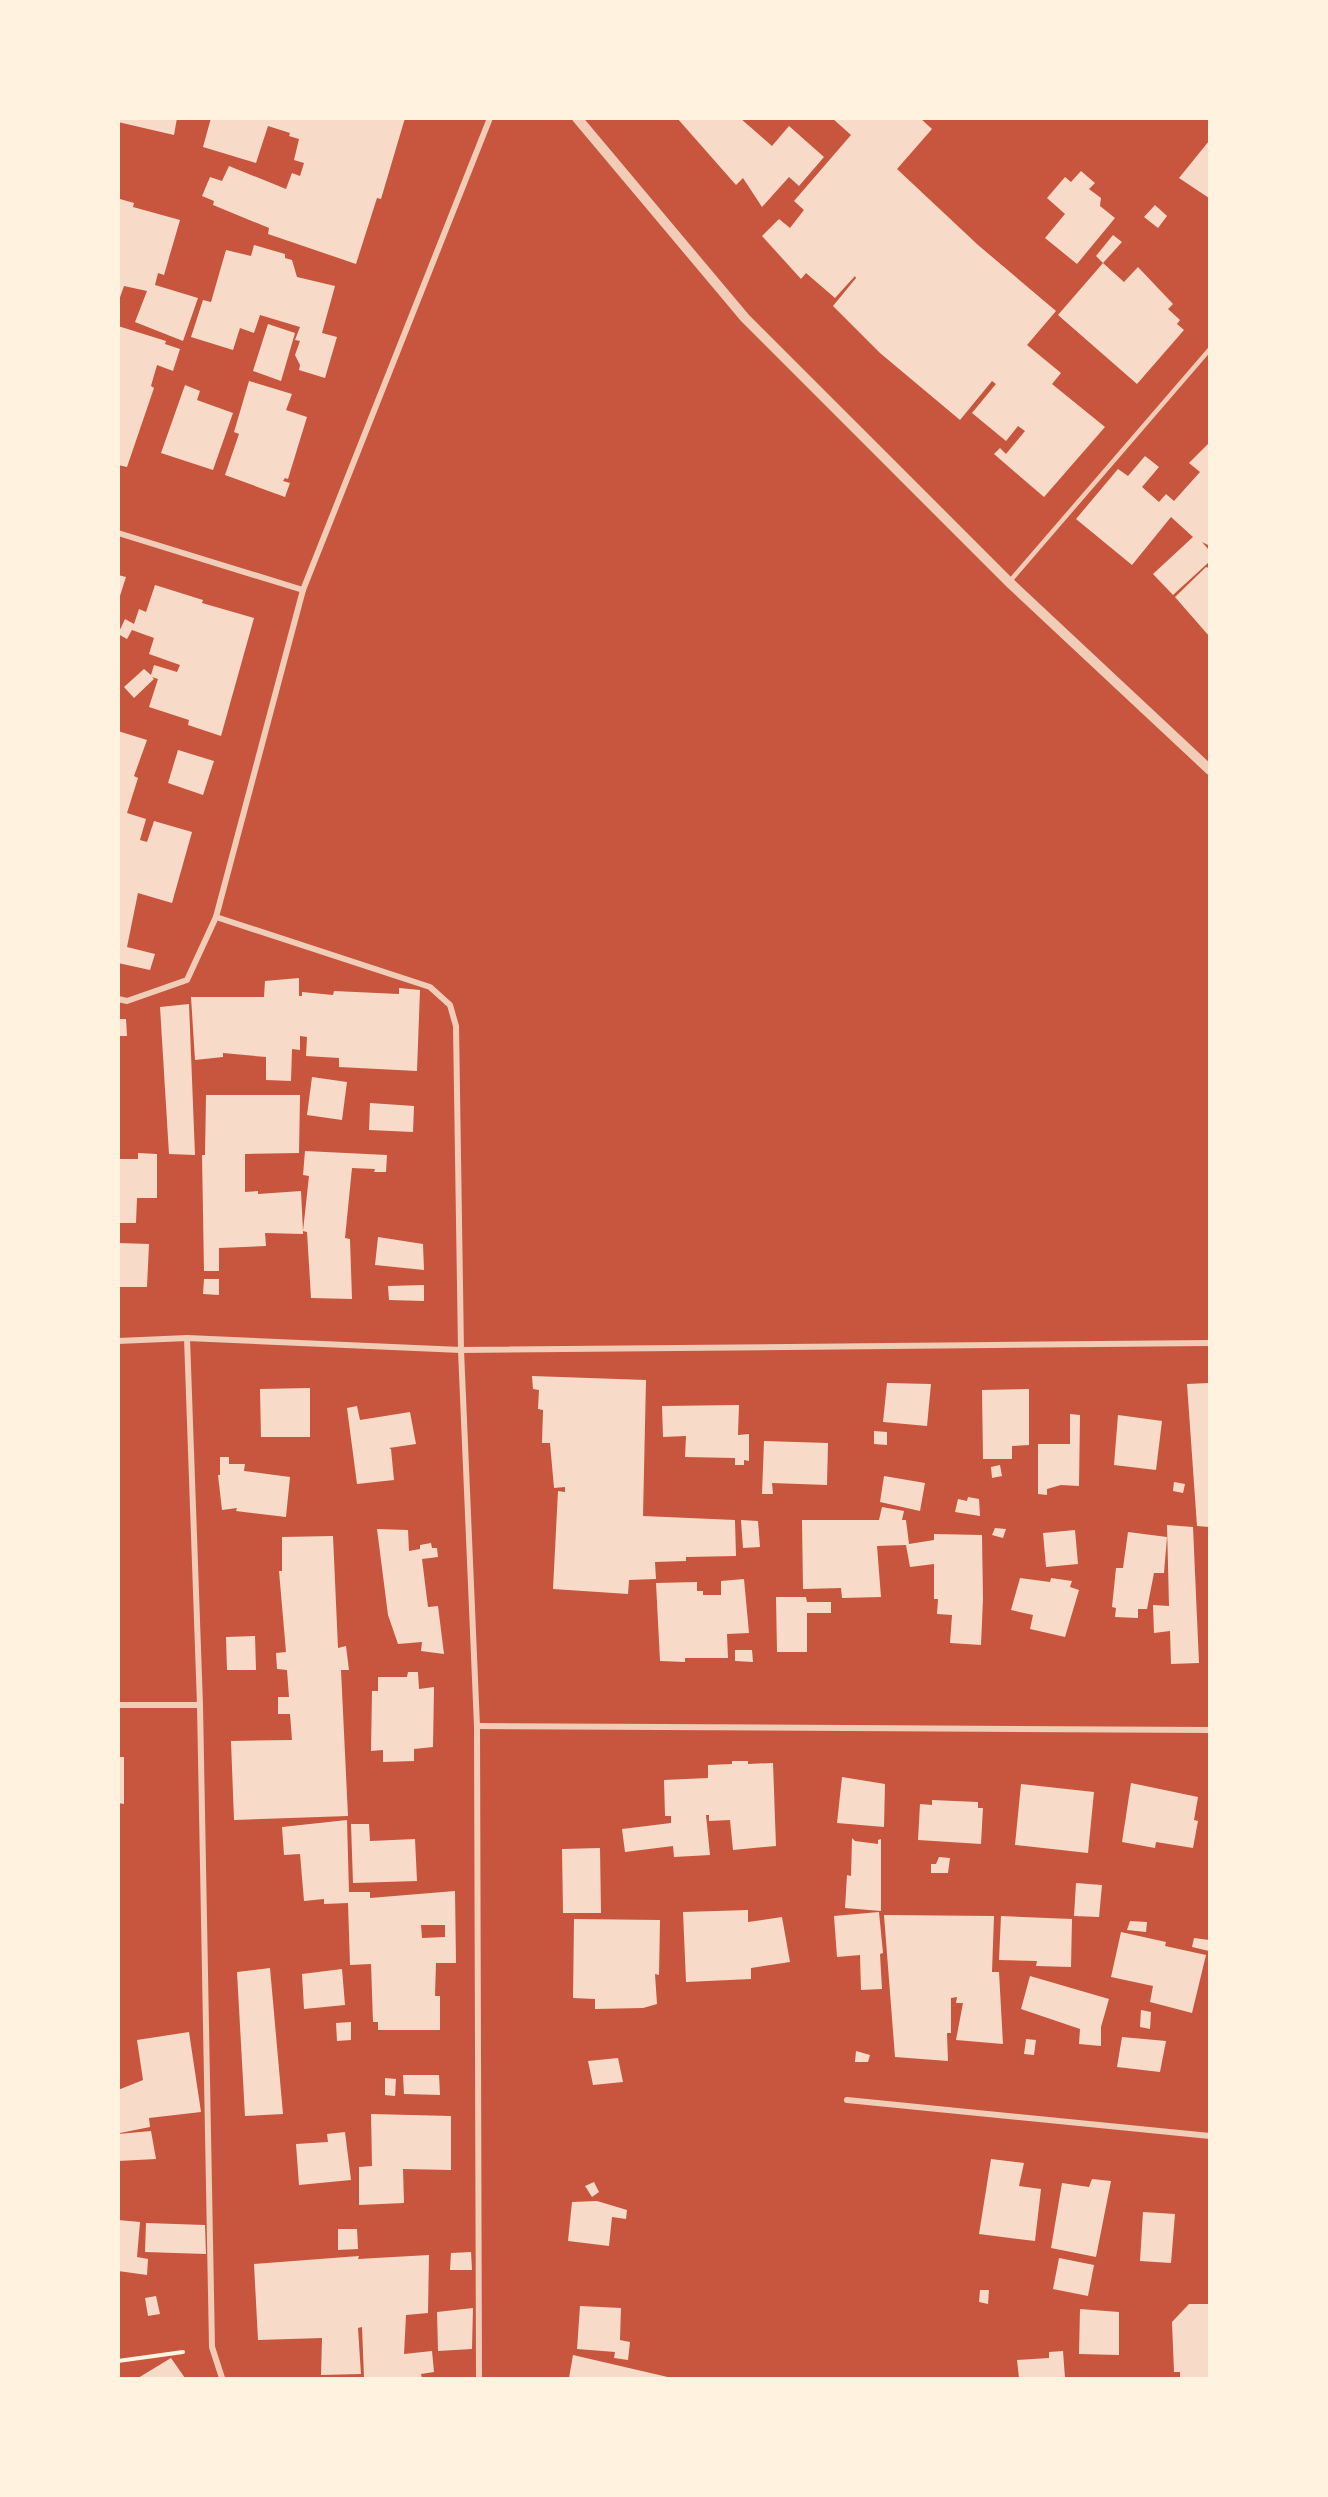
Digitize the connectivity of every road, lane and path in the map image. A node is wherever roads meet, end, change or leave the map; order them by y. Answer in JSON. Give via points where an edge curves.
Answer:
{"nodes":[{"id":1,"x":490,"y":118,"type":"edge"},
{"id":2,"x":577,"y":118,"type":"edge"},
{"id":3,"x":1209,"y":349,"type":"edge"},
{"id":4,"x":118,"y":533,"type":"edge"},
{"id":5,"x":1009,"y":582,"type":"junction"},
{"id":6,"x":303,"y":590,"type":"junction"},
{"id":7,"x":1209,"y":770,"type":"edge"},
{"id":8,"x":216,"y":917,"type":"junction"},
{"id":9,"x":118,"y":999,"type":"edge"},
{"id":10,"x":187,"y":1338,"type":"junction"},
{"id":11,"x":118,"y":1341,"type":"edge"},
{"id":12,"x":1209,"y":1343,"type":"edge"},
{"id":13,"x":461,"y":1350,"type":"junction"},
{"id":14,"x":118,"y":1705,"type":"edge"},
{"id":15,"x":200,"y":1705,"type":"junction"},
{"id":16,"x":477,"y":1726,"type":"junction"},
{"id":17,"x":1209,"y":1730,"type":"edge"},
{"id":18,"x":847,"y":2100,"type":"dead end"},
{"id":19,"x":1209,"y":2136,"type":"edge"},
{"id":20,"x":212,"y":2347,"type":"junction"},
{"id":21,"x":118,"y":2361,"type":"edge"},
{"id":22,"x":222,"y":2379,"type":"edge"},
{"id":23,"x":479,"y":2379,"type":"edge"}],
"edges":[{"from":1,"to":6,"type":"street"},
{"from":2,"to":5,"type":"street","via":[[745,318]]},
{"from":3,"to":5,"type":"lane"},
{"from":4,"to":6,"type":"street"},
{"from":5,"to":7,"type":"street"},
{"from":6,"to":8,"type":"street"},
{"from":8,"to":9,"type":"street","via":[[187,980],[127,1001]]},
{"from":8,"to":13,"type":"street","via":[[430,987],[450,1005],[456,1026]]},
{"from":10,"to":11,"type":"street"},
{"from":10,"to":13,"type":"street"},
{"from":10,"to":15,"type":"street"},
{"from":12,"to":13,"type":"street"},
{"from":13,"to":16,"type":"street"},
{"from":14,"to":15,"type":"street"},
{"from":15,"to":20,"type":"street"},
{"from":16,"to":17,"type":"street"},
{"from":16,"to":23,"type":"street"},
{"from":18,"to":19,"type":"street"},
{"from":20,"to":21,"type":"path"},
{"from":20,"to":22,"type":"street"}]}
